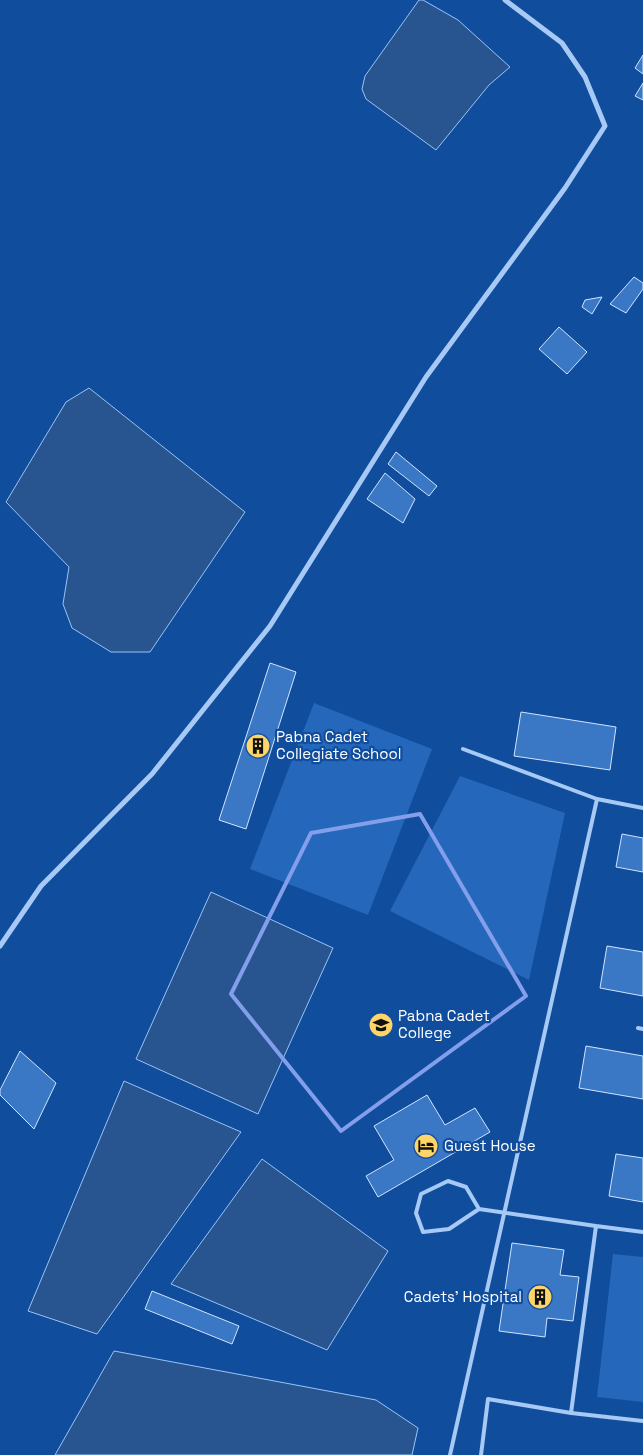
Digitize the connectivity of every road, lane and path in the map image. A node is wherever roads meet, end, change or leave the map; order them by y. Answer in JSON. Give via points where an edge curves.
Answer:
{"nodes":[{"id":1,"x":505,"y":0,"type":"edge"},
{"id":2,"x":463,"y":749,"type":"dead end"},
{"id":3,"x":597,"y":799,"type":"junction"},
{"id":4,"x":643,"y":808,"type":"edge"},
{"id":5,"x":0,"y":946,"type":"edge"},
{"id":6,"x":638,"y":1028,"type":"dead end"},
{"id":7,"x":643,"y":1029,"type":"edge"},
{"id":8,"x":479,"y":1209,"type":"junction"},
{"id":9,"x":504,"y":1214,"type":"junction"},
{"id":10,"x":596,"y":1226,"type":"junction"},
{"id":11,"x":643,"y":1232,"type":"edge"},
{"id":12,"x":571,"y":1413,"type":"junction"},
{"id":13,"x":643,"y":1421,"type":"edge"},
{"id":14,"x":450,"y":1455,"type":"edge"},
{"id":15,"x":481,"y":1455,"type":"edge"}],
"edges":[{"from":1,"to":5,"type":"street","via":[[562,43],[585,77],[605,126],[566,188],[426,377],[270,626],[152,774],[41,886]]},
{"from":2,"to":3,"type":"lane"},
{"from":3,"to":4,"type":"lane"},
{"from":3,"to":9,"type":"lane"},
{"from":6,"to":7,"type":"lane"},
{"from":8,"to":8,"type":"lane","via":[[449,1229],[423,1232],[416,1213],[421,1194],[448,1182],[466,1187]]},
{"from":8,"to":9,"type":"lane"},
{"from":9,"to":10,"type":"lane"},
{"from":9,"to":14,"type":"lane"},
{"from":10,"to":11,"type":"lane"},
{"from":10,"to":12,"type":"lane"},
{"from":12,"to":13,"type":"lane"},
{"from":12,"to":15,"type":"lane","via":[[488,1399]]}]}
